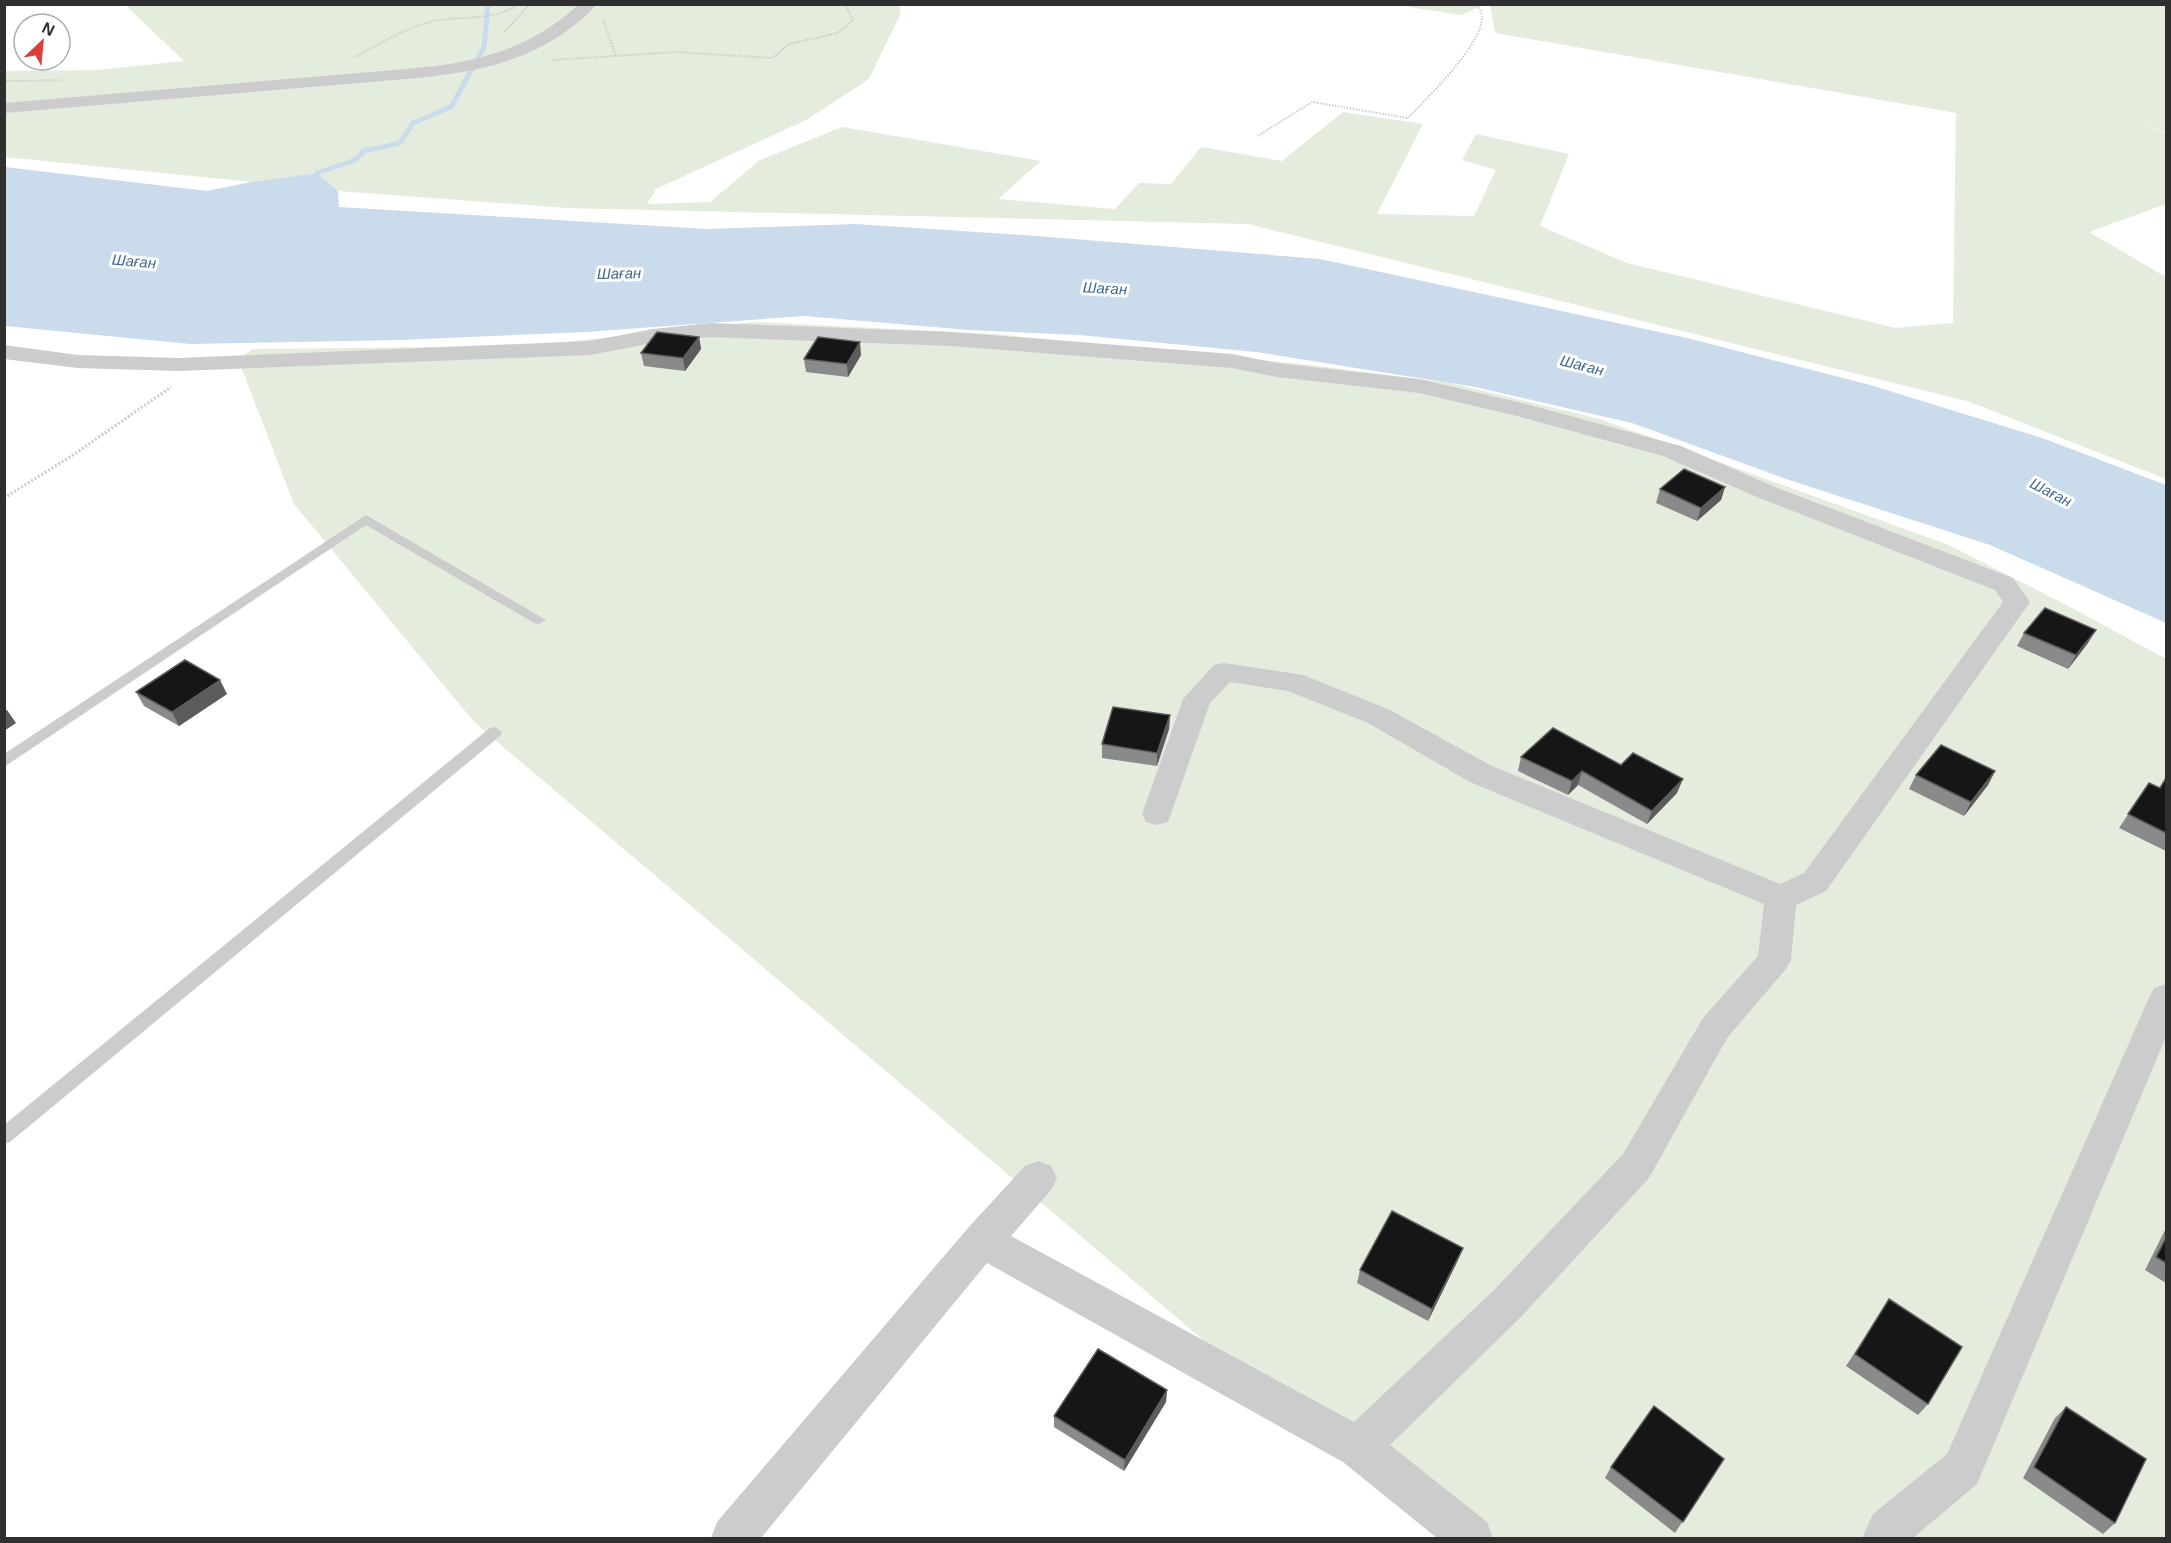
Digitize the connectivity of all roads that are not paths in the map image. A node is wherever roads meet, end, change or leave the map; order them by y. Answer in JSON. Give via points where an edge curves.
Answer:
{"nodes":[{"id":1,"x":595,"y":10,"type":"edge"},
{"id":2,"x":4,"y":108,"type":"edge"},
{"id":3,"x":4,"y":352,"type":"edge"},
{"id":4,"x":539,"y":620,"type":"dead end"},
{"id":5,"x":495,"y":732,"type":"dead end"},
{"id":6,"x":4,"y":762,"type":"edge"},
{"id":7,"x":1156,"y":814,"type":"dead end"},
{"id":8,"x":1781,"y":898,"type":"junction"},
{"id":9,"x":2166,"y":998,"type":"edge"},
{"id":10,"x":4,"y":1136,"type":"edge"},
{"id":11,"x":1038,"y":1178,"type":"dead end"},
{"id":12,"x":982,"y":1240,"type":"junction"},
{"id":13,"x":1358,"y":1447,"type":"junction"},
{"id":14,"x":733,"y":1539,"type":"edge"},
{"id":15,"x":1472,"y":1539,"type":"edge"},
{"id":16,"x":1884,"y":1539,"type":"edge"}],
"edges":[{"from":1,"to":2,"type":"street","via":[[578,15],[510,56],[461,67],[251,89]]},
{"from":3,"to":8,"type":"street","via":[[147,365],[543,351],[710,330],[951,339],[1232,361],[1419,386],[1672,451],[1766,492],[2004,584],[2017,602],[1815,882]]},
{"from":4,"to":6,"type":"lane","via":[[366,519]]},
{"from":5,"to":10,"type":"lane"},
{"from":7,"to":8,"type":"street","via":[[1197,699],[1224,672],[1293,682],[1378,717],[1481,774]]},
{"from":8,"to":13,"type":"street","via":[[1774,960],[1715,1028],[1636,1166],[1508,1303]]},
{"from":9,"to":16,"type":"street","via":[[1962,1469],[1889,1530]]},
{"from":11,"to":12,"type":"street"},
{"from":12,"to":13,"type":"street"},
{"from":12,"to":14,"type":"street"},
{"from":13,"to":15,"type":"street"}]}
